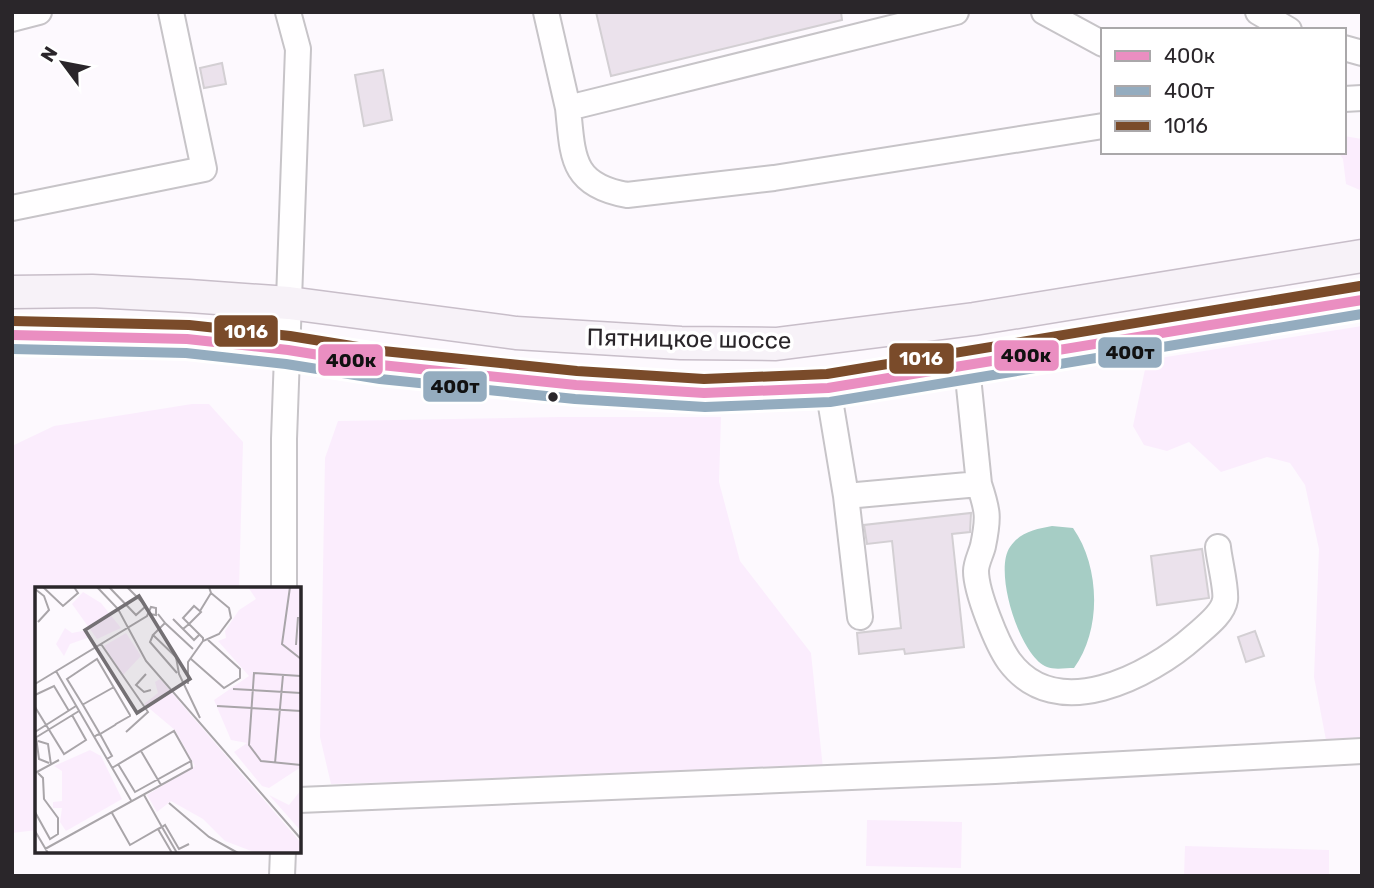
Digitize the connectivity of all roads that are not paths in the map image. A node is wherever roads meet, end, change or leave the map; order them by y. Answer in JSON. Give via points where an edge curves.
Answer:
{"nodes":[{"id":1,"x":38,"y":12,"type":"edge"},
{"id":2,"x":171,"y":12,"type":"edge"},
{"id":3,"x":288,"y":12,"type":"edge"},
{"id":4,"x":546,"y":12,"type":"edge"},
{"id":5,"x":956,"y":12,"type":"edge"},
{"id":6,"x":1044,"y":12,"type":"edge"},
{"id":7,"x":1258,"y":12,"type":"edge"},
{"id":8,"x":12,"y":19,"type":"edge"},
{"id":9,"x":1286,"y":28,"type":"edge"},
{"id":10,"x":1101,"y":43,"type":"edge"},
{"id":11,"x":568,"y":108,"type":"junction"},
{"id":12,"x":1101,"y":126,"type":"edge"},
{"id":13,"x":12,"y":208,"type":"edge"},
{"id":14,"x":1362,"y":256,"type":"edge"},
{"id":15,"x":12,"y":292,"type":"edge"},
{"id":16,"x":1362,"y":300,"type":"edge"},
{"id":17,"x":289,"y":303,"type":"junction"},
{"id":18,"x":12,"y":335,"type":"edge"},
{"id":19,"x":288,"y":350,"type":"junction"},
{"id":20,"x":967,"y":367,"type":"junction"},
{"id":21,"x":828,"y":388,"type":"junction"},
{"id":22,"x":979,"y":484,"type":"junction"},
{"id":23,"x":846,"y":496,"type":"junction"},
{"id":24,"x":1218,"y":547,"type":"dead end"},
{"id":25,"x":284,"y":587,"type":"edge"},
{"id":26,"x":860,"y":617,"type":"dead end"},
{"id":27,"x":1362,"y":751,"type":"edge"},
{"id":28,"x":301,"y":800,"type":"edge"},
{"id":29,"x":283,"y":853,"type":"edge"},
{"id":30,"x":282,"y":876,"type":"edge"}],
"edges":[{"from":1,"to":8,"type":"street"},
{"from":2,"to":13,"type":"street","via":[[204,169]]},
{"from":3,"to":17,"type":"street","via":[[298,49]]},
{"from":4,"to":11,"type":"street"},
{"from":5,"to":11,"type":"street"},
{"from":6,"to":10,"type":"street"},
{"from":7,"to":9,"type":"street"},
{"from":11,"to":12,"type":"street","via":[[573,152],[582,174],[594,186],[627,195],[774,178]]},
{"from":14,"to":17,"type":"main road","name":"Пятницкое шоссе","via":[[974,319],[776,344],[681,344],[516,333]]},
{"from":15,"to":17,"type":"main road","name":"Пятницкое шоссе","via":[[92,291]]},
{"from":16,"to":20,"type":"main road","name":"Пятницкое шоссе"},
{"from":17,"to":19,"type":"street"},
{"from":18,"to":19,"type":"main road","name":"Пятницкое шоссе","via":[[187,339]]},
{"from":19,"to":21,"type":"main road","name":"Пятницкое шоссе","via":[[380,365],[576,385],[704,393]]},
{"from":19,"to":25,"type":"street"},
{"from":20,"to":21,"type":"main road","name":"Пятницкое шоссе"},
{"from":20,"to":22,"type":"street"},
{"from":21,"to":23,"type":"street"},
{"from":22,"to":23,"type":"street"},
{"from":22,"to":24,"type":"street","via":[[988,513],[976,571],[988,621],[1007,659],[1024,678],[1042,688],[1105,689],[1176,652],[1213,619],[1225,600]]},
{"from":23,"to":26,"type":"street"},
{"from":27,"to":28,"type":"street"},
{"from":29,"to":30,"type":"street"}]}
